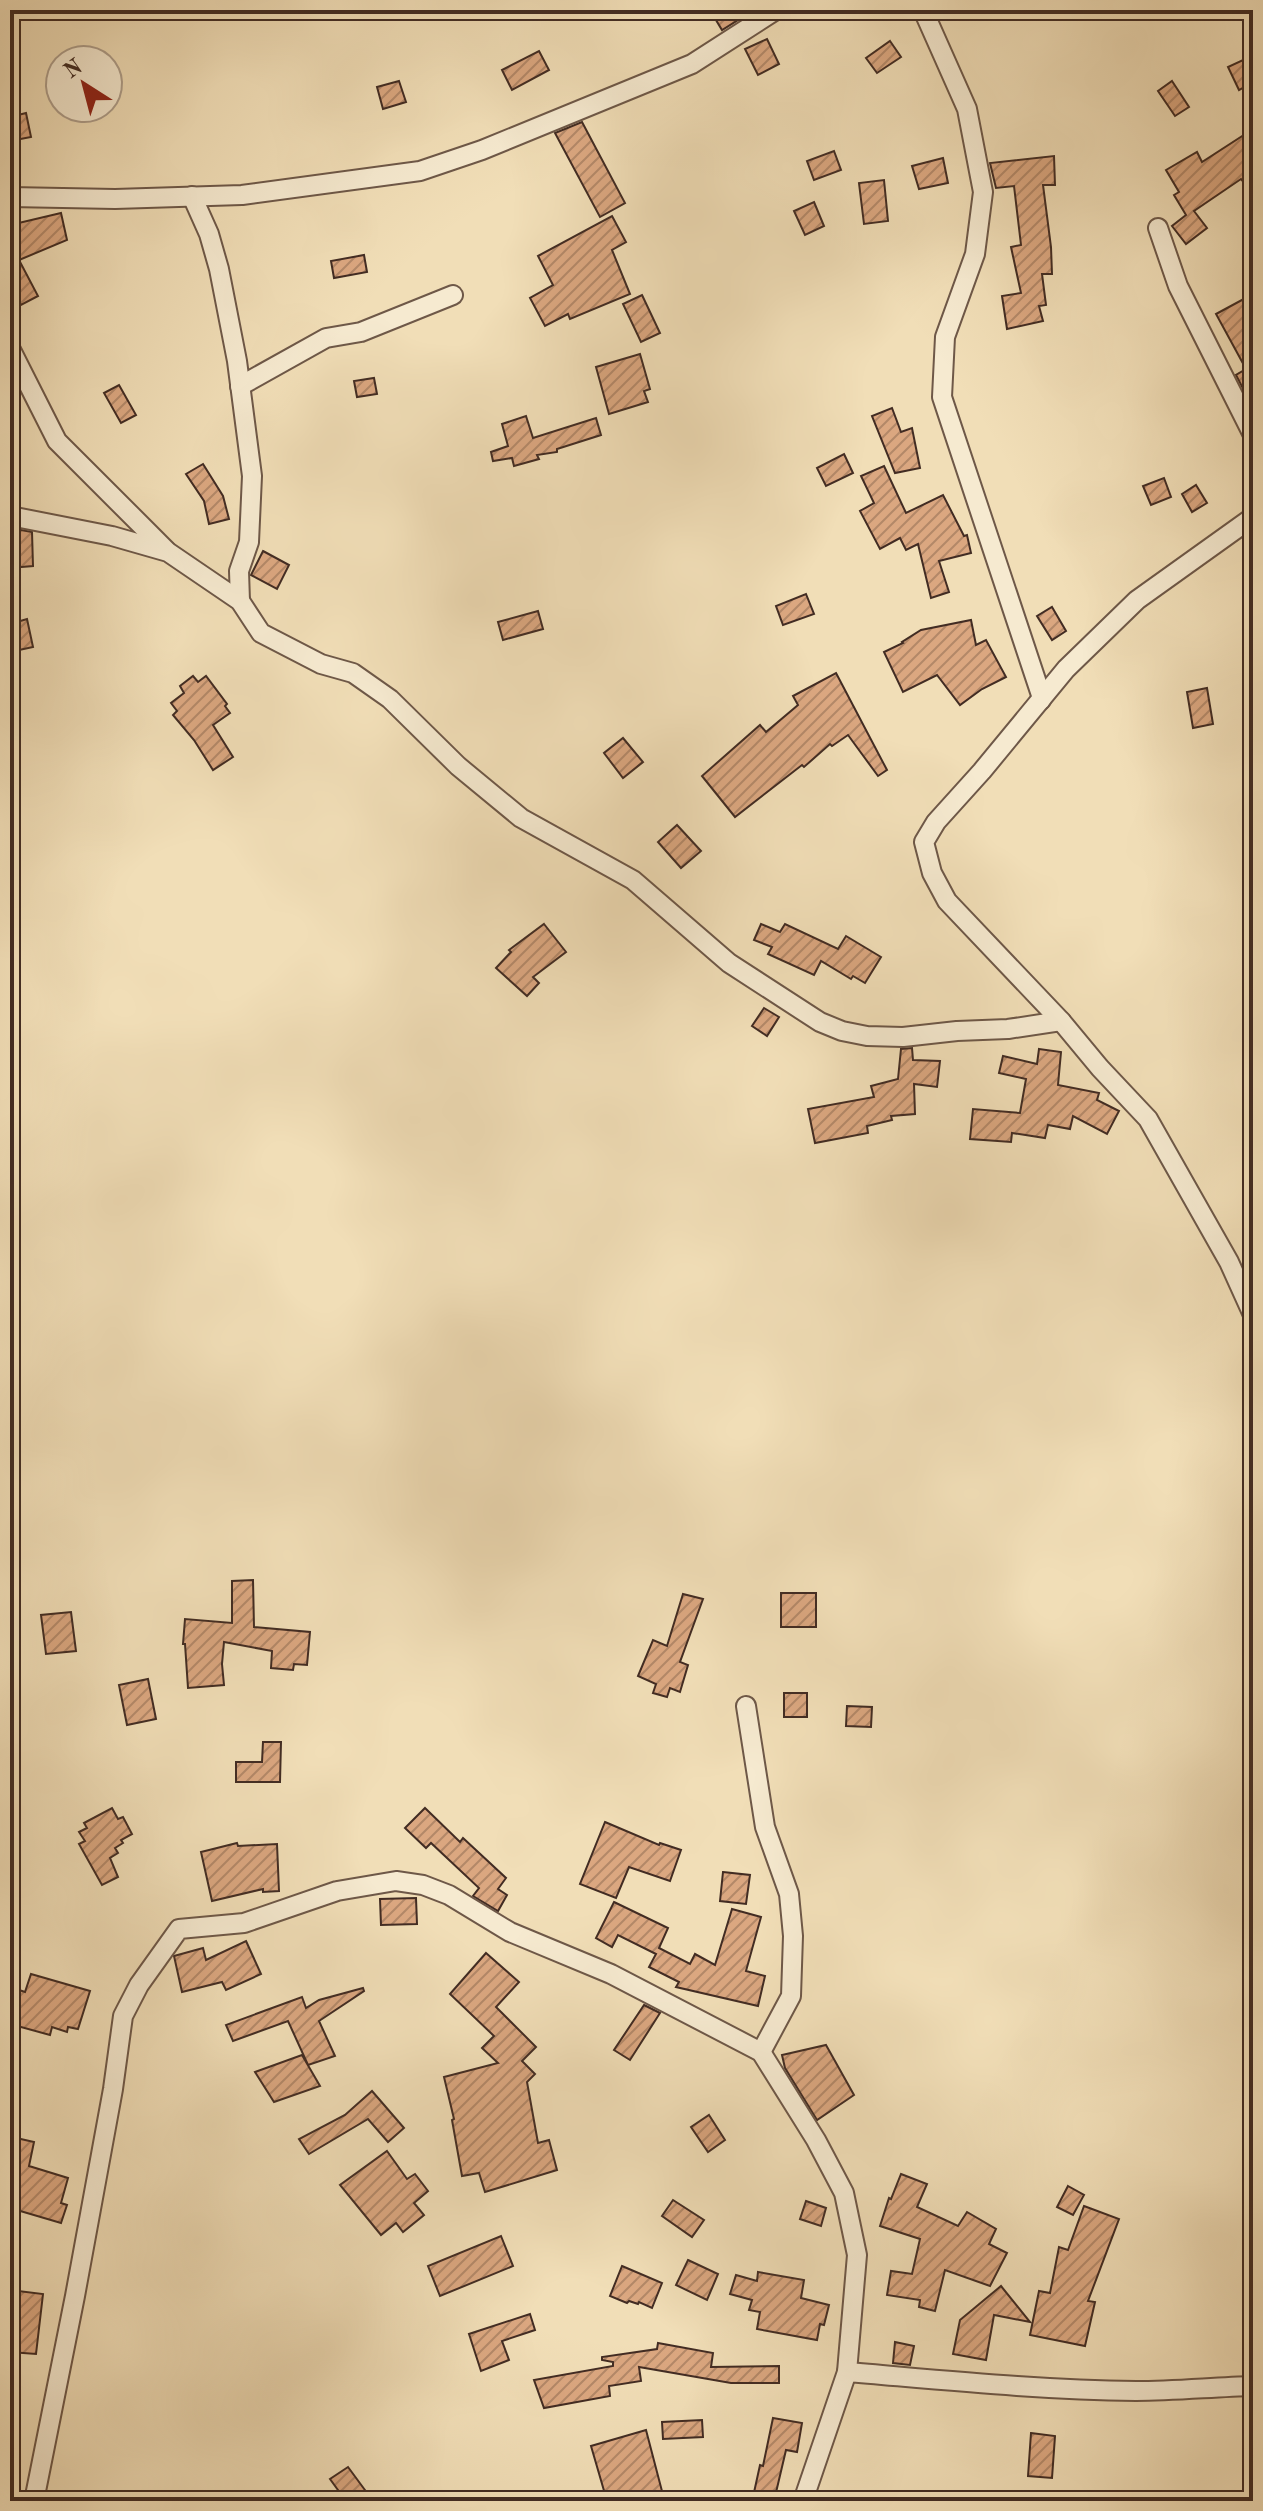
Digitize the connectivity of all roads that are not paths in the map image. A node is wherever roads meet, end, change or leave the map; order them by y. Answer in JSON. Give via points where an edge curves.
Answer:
{"nodes":[{"id":1,"x":776,"y":10,"type":"edge"},
{"id":2,"x":923,"y":10,"type":"edge"},
{"id":3,"x":192,"y":196,"type":"junction"},
{"id":4,"x":10,"y":197,"type":"edge"},
{"id":5,"x":1158,"y":228,"type":"dead end"},
{"id":6,"x":453,"y":295,"type":"dead end"},
{"id":7,"x":10,"y":348,"type":"edge"},
{"id":8,"x":240,"y":386,"type":"junction"},
{"id":9,"x":1253,"y":435,"type":"edge"},
{"id":10,"x":10,"y":516,"type":"edge"},
{"id":11,"x":1253,"y":517,"type":"edge"},
{"id":12,"x":168,"y":552,"type":"junction"},
{"id":13,"x":240,"y":601,"type":"junction"},
{"id":14,"x":1041,"y":700,"type":"junction"},
{"id":15,"x":1061,"y":1021,"type":"junction"},
{"id":16,"x":1253,"y":1315,"type":"edge"},
{"id":17,"x":746,"y":1706,"type":"dead end"},
{"id":18,"x":761,"y":2052,"type":"junction"},
{"id":19,"x":847,"y":2372,"type":"junction"},
{"id":20,"x":1253,"y":2386,"type":"edge"},
{"id":21,"x":34,"y":2501,"type":"edge"},
{"id":22,"x":803,"y":2501,"type":"edge"}],
"edges":[{"from":1,"to":3,"type":"street","via":[[692,64],[420,171],[242,195]]},
{"from":2,"to":14,"type":"street","via":[[967,109],[983,192],[975,254],[945,337],[942,397]]},
{"from":3,"to":4,"type":"street"},
{"from":3,"to":8,"type":"street","via":[[219,269]]},
{"from":5,"to":9,"type":"street","via":[[1178,286]]},
{"from":6,"to":8,"type":"street","via":[[361,332],[326,338]]},
{"from":7,"to":12,"type":"street","via":[[57,441]]},
{"from":8,"to":13,"type":"street","via":[[252,476]]},
{"from":10,"to":12,"type":"street"},
{"from":11,"to":14,"type":"street","via":[[1137,600]]},
{"from":12,"to":13,"type":"street"},
{"from":13,"to":15,"type":"street","via":[[261,633],[321,664],[353,673],[390,699],[521,818],[633,880],[729,963],[820,1022],[867,1036],[903,1037]]},
{"from":14,"to":15,"type":"street","via":[[924,842],[947,901]]},
{"from":15,"to":16,"type":"street","via":[[1148,1119]]},
{"from":17,"to":18,"type":"street","via":[[765,1827],[789,1894],[793,1936],[791,1996]]},
{"from":18,"to":19,"type":"street","via":[[844,2193],[857,2255]]},
{"from":18,"to":21,"type":"street","via":[[423,1885],[396,1881],[337,1891],[244,1923],[179,1929],[123,2016]]},
{"from":19,"to":20,"type":"street","via":[[1133,2391]]},
{"from":19,"to":22,"type":"street"}]}
